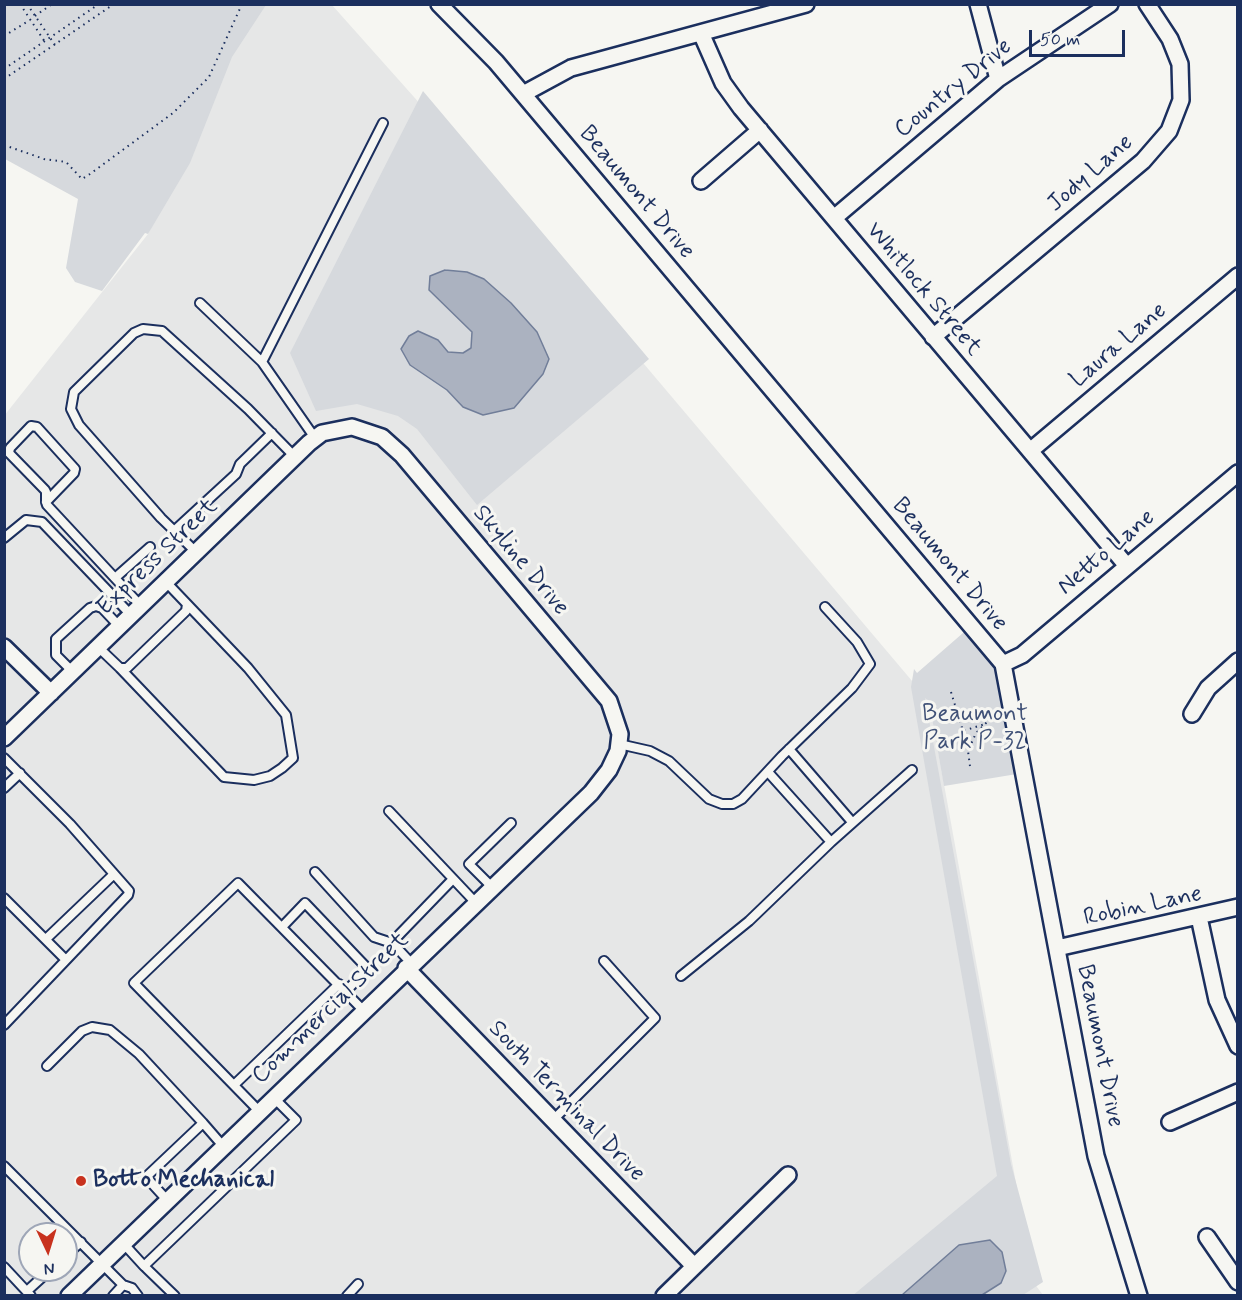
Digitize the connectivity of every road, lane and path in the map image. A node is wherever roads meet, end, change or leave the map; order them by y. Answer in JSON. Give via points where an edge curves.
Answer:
{"nodes":[{"id":1,"x":20,"y":4,"type":"edge"},
{"id":2,"x":27,"y":4,"type":"edge"},
{"id":3,"x":52,"y":4,"type":"edge"},
{"id":4,"x":99,"y":4,"type":"edge"},
{"id":5,"x":114,"y":4,"type":"edge"},
{"id":6,"x":242,"y":4,"type":"edge"},
{"id":7,"x":439,"y":4,"type":"edge"},
{"id":8,"x":806,"y":4,"type":"edge"},
{"id":9,"x":978,"y":4,"type":"edge"},
{"id":10,"x":1110,"y":4,"type":"edge"},
{"id":11,"x":1147,"y":4,"type":"edge"},
{"id":12,"x":35,"y":16,"type":"junction"},
{"id":13,"x":30,"y":20,"type":"junction"},
{"id":14,"x":701,"y":33,"type":"junction"},
{"id":15,"x":4,"y":36,"type":"edge"},
{"id":16,"x":50,"y":38,"type":"junction"},
{"id":17,"x":45,"y":42,"type":"junction"},
{"id":18,"x":55,"y":45,"type":"junction"},
{"id":19,"x":4,"y":69,"type":"edge"},
{"id":20,"x":4,"y":79,"type":"edge"},
{"id":21,"x":998,"y":79,"type":"junction"},
{"id":22,"x":523,"y":94,"type":"junction"},
{"id":23,"x":383,"y":123,"type":"dead end"},
{"id":24,"x":760,"y":130,"type":"junction"},
{"id":25,"x":4,"y":145,"type":"edge"},
{"id":26,"x":701,"y":181,"type":"dead end"},
{"id":27,"x":834,"y":218,"type":"junction"},
{"id":28,"x":1238,"y":276,"type":"edge"},
{"id":29,"x":200,"y":303,"type":"dead end"},
{"id":30,"x":933,"y":337,"type":"junction"},
{"id":31,"x":262,"y":362,"type":"junction"},
{"id":32,"x":352,"y":427,"type":"joint"},
{"id":33,"x":272,"y":433,"type":"junction"},
{"id":34,"x":315,"y":438,"type":"junction"},
{"id":35,"x":1030,"y":451,"type":"junction"},
{"id":36,"x":295,"y":457,"type":"junction"},
{"id":37,"x":1238,"y":473,"type":"edge"},
{"id":38,"x":46,"y":502,"type":"junction"},
{"id":39,"x":174,"y":531,"type":"junction"},
{"id":40,"x":4,"y":538,"type":"edge"},
{"id":41,"x":150,"y":547,"type":"dead end"},
{"id":42,"x":195,"y":552,"type":"junction"},
{"id":43,"x":1127,"y":566,"type":"junction"},
{"id":44,"x":115,"y":578,"type":"junction"},
{"id":45,"x":166,"y":582,"type":"junction"},
{"id":46,"x":187,"y":604,"type":"junction"},
{"id":47,"x":825,"y":607,"type":"dead end"},
{"id":48,"x":135,"y":610,"type":"junction"},
{"id":49,"x":119,"y":626,"type":"junction"},
{"id":50,"x":4,"y":647,"type":"edge"},
{"id":51,"x":99,"y":647,"type":"junction"},
{"id":52,"x":1238,"y":661,"type":"edge"},
{"id":53,"x":1003,"y":664,"type":"junction"},
{"id":54,"x":120,"y":668,"type":"junction"},
{"id":55,"x":73,"y":672,"type":"junction"},
{"id":56,"x":951,"y":692,"type":"dead end"},
{"id":57,"x":51,"y":693,"type":"junction"},
{"id":58,"x":1011,"y":707,"type":"junction"},
{"id":59,"x":1192,"y":714,"type":"dead end"},
{"id":60,"x":987,"y":723,"type":"junction"},
{"id":61,"x":4,"y":738,"type":"edge"},
{"id":62,"x":619,"y":748,"type":"junction"},
{"id":63,"x":789,"y":749,"type":"junction"},
{"id":64,"x":4,"y":758,"type":"edge"},
{"id":65,"x":970,"y":766,"type":"dead end"},
{"id":66,"x":912,"y":770,"type":"dead end"},
{"id":67,"x":768,"y":772,"type":"junction"},
{"id":68,"x":20,"y":773,"type":"junction"},
{"id":69,"x":4,"y":788,"type":"edge"},
{"id":70,"x":389,"y":811,"type":"dead end"},
{"id":71,"x":852,"y":822,"type":"junction"},
{"id":72,"x":511,"y":823,"type":"dead end"},
{"id":73,"x":831,"y":843,"type":"junction"},
{"id":74,"x":315,"y":872,"type":"dead end"},
{"id":75,"x":114,"y":874,"type":"junction"},
{"id":76,"x":453,"y":879,"type":"junction"},
{"id":77,"x":492,"y":887,"type":"junction"},
{"id":78,"x":4,"y":898,"type":"edge"},
{"id":79,"x":475,"y":903,"type":"junction"},
{"id":80,"x":1238,"y":907,"type":"edge"},
{"id":81,"x":1199,"y":917,"type":"junction"},
{"id":82,"x":282,"y":927,"type":"junction"},
{"id":83,"x":46,"y":939,"type":"junction"},
{"id":84,"x":395,"y":944,"type":"junction"},
{"id":85,"x":1057,"y":948,"type":"junction"},
{"id":86,"x":66,"y":960,"type":"junction"},
{"id":87,"x":604,"y":961,"type":"dead end"},
{"id":88,"x":409,"y":965,"type":"junction"},
{"id":89,"x":681,"y":976,"type":"dead end"},
{"id":90,"x":339,"y":984,"type":"junction"},
{"id":91,"x":346,"y":991,"type":"junction"},
{"id":92,"x":363,"y":1010,"type":"junction"},
{"id":93,"x":4,"y":1025,"type":"edge"},
{"id":94,"x":1238,"y":1046,"type":"edge"},
{"id":95,"x":47,"y":1066,"type":"dead end"},
{"id":96,"x":234,"y":1084,"type":"junction"},
{"id":97,"x":1238,"y":1092,"type":"edge"},
{"id":98,"x":273,"y":1097,"type":"junction"},
{"id":99,"x":259,"y":1111,"type":"junction"},
{"id":100,"x":552,"y":1121,"type":"junction"},
{"id":101,"x":1170,"y":1122,"type":"dead end"},
{"id":102,"x":203,"y":1123,"type":"junction"},
{"id":103,"x":223,"y":1146,"type":"junction"},
{"id":104,"x":4,"y":1166,"type":"edge"},
{"id":105,"x":788,"y":1175,"type":"dead end"},
{"id":106,"x":167,"y":1200,"type":"junction"},
{"id":107,"x":1207,"y":1237,"type":"dead end"},
{"id":108,"x":81,"y":1242,"type":"junction"},
{"id":109,"x":123,"y":1243,"type":"junction"},
{"id":110,"x":78,"y":1245,"type":"edge"},
{"id":111,"x":102,"y":1263,"type":"junction"},
{"id":112,"x":144,"y":1266,"type":"junction"},
{"id":113,"x":694,"y":1266,"type":"junction"},
{"id":114,"x":4,"y":1267,"type":"edge"},
{"id":115,"x":1238,"y":1282,"type":"edge"},
{"id":116,"x":358,"y":1284,"type":"dead end"},
{"id":117,"x":123,"y":1285,"type":"junction"},
{"id":118,"x":29,"y":1293,"type":"edge"},
{"id":119,"x":69,"y":1296,"type":"edge"},
{"id":120,"x":112,"y":1296,"type":"edge"},
{"id":121,"x":138,"y":1296,"type":"edge"},
{"id":122,"x":176,"y":1296,"type":"edge"},
{"id":123,"x":346,"y":1296,"type":"edge"},
{"id":124,"x":664,"y":1296,"type":"edge"},
{"id":125,"x":1139,"y":1296,"type":"edge"}],
"edges":[{"from":1,"to":13,"type":"path"},
{"from":2,"to":12,"type":"path"},
{"from":3,"to":12,"type":"path"},
{"from":4,"to":16,"type":"path"},
{"from":5,"to":18,"type":"path"},
{"from":6,"to":25,"type":"path","via":[[209,77],[172,113],[82,179],[66,162]]},
{"from":7,"to":22,"type":"street","name":"Beaumont Drive"},
{"from":8,"to":14,"type":"street"},
{"from":9,"to":21,"type":"street"},
{"from":10,"to":21,"type":"street","name":"Country Drive"},
{"from":11,"to":30,"type":"street","name":"Jody Lane","via":[[1170,39],[1180,64],[1181,100],[1169,131],[1143,161]]},
{"from":12,"to":16,"type":"path"},
{"from":13,"to":15,"type":"path"},
{"from":13,"to":17,"type":"path"},
{"from":14,"to":22,"type":"street","via":[[571,68]]},
{"from":14,"to":24,"type":"street","name":"Whitlock Street","via":[[723,83]]},
{"from":16,"to":17,"type":"path"},
{"from":16,"to":18,"type":"path"},
{"from":17,"to":19,"type":"path"},
{"from":18,"to":20,"type":"path"},
{"from":21,"to":27,"type":"street","name":"Country Drive"},
{"from":22,"to":53,"type":"street","name":"Beaumont Drive"},
{"from":23,"to":31,"type":"lane"},
{"from":24,"to":26,"type":"street"},
{"from":24,"to":27,"type":"street","name":"Whitlock Street"},
{"from":27,"to":30,"type":"street","name":"Whitlock Street"},
{"from":28,"to":35,"type":"street","name":"Laura Lane"},
{"from":29,"to":31,"type":"lane"},
{"from":30,"to":35,"type":"street","name":"Whitlock Street"},
{"from":31,"to":34,"type":"lane"},
{"from":32,"to":34,"type":"street","name":"Express Street"},
{"from":32,"to":62,"type":"street","name":"Skyline Drive","via":[[382,437],[402,455],[609,701],[618,723]]},
{"from":33,"to":36,"type":"lane"},
{"from":33,"to":39,"type":"lane","via":[[240,464],[236,474]]},
{"from":33,"to":39,"type":"lane","via":[[162,331],[134,333],[74,392],[71,409],[79,425]]},
{"from":34,"to":36,"type":"street","name":"Express Street"},
{"from":35,"to":43,"type":"street","name":"Whitlock Street"},
{"from":36,"to":42,"type":"street","name":"Express Street"},
{"from":37,"to":43,"type":"street","name":"Netto Lane"},
{"from":38,"to":38,"type":"lane","via":[[75,469],[32,426],[9,450],[45,490]]},
{"from":38,"to":44,"type":"lane"},
{"from":39,"to":42,"type":"lane"},
{"from":40,"to":48,"type":"lane","via":[[26,520],[42,522]]},
{"from":41,"to":44,"type":"lane"},
{"from":42,"to":45,"type":"street","name":"Express Street"},
{"from":43,"to":53,"type":"street","name":"Netto Lane","via":[[1022,655]]},
{"from":44,"to":48,"type":"lane"},
{"from":45,"to":46,"type":"lane"},
{"from":45,"to":48,"type":"street","name":"Express Street"},
{"from":46,"to":54,"type":"lane","via":[[186,611],[127,668]]},
{"from":46,"to":54,"type":"lane","via":[[286,715],[293,758],[270,776],[254,780],[224,777]]},
{"from":47,"to":63,"type":"lane","via":[[857,642],[870,664],[852,688]]},
{"from":48,"to":49,"type":"street","name":"Express Street"},
{"from":49,"to":51,"type":"street","name":"Express Street"},
{"from":49,"to":55,"type":"lane","via":[[96,606],[56,639],[56,655]]},
{"from":50,"to":57,"type":"street"},
{"from":51,"to":54,"type":"lane"},
{"from":51,"to":55,"type":"street","name":"Express Street"},
{"from":52,"to":59,"type":"street","via":[[1208,688]]},
{"from":53,"to":58,"type":"street","name":"Beaumont Drive"},
{"from":55,"to":57,"type":"street","name":"Express Street"},
{"from":56,"to":60,"type":"path","via":[[963,730]]},
{"from":57,"to":61,"type":"street","name":"Express Street"},
{"from":58,"to":60,"type":"path","via":[[997,711]]},
{"from":58,"to":85,"type":"street","name":"Beaumont Drive"},
{"from":60,"to":65,"type":"path","via":[[976,733],[968,751]]},
{"from":62,"to":67,"type":"lane","via":[[650,750],[669,761],[709,799],[722,804],[742,799]]},
{"from":62,"to":77,"type":"street","name":"Commercial Street","via":[[609,770],[591,793]]},
{"from":63,"to":67,"type":"lane"},
{"from":63,"to":71,"type":"lane"},
{"from":64,"to":68,"type":"lane"},
{"from":66,"to":71,"type":"lane"},
{"from":67,"to":73,"type":"lane"},
{"from":68,"to":69,"type":"lane"},
{"from":68,"to":75,"type":"lane"},
{"from":70,"to":76,"type":"lane"},
{"from":71,"to":73,"type":"lane"},
{"from":72,"to":77,"type":"lane","via":[[469,864]]},
{"from":73,"to":89,"type":"lane","via":[[749,921]]},
{"from":74,"to":84,"type":"lane","via":[[374,936]]},
{"from":75,"to":83,"type":"lane"},
{"from":75,"to":86,"type":"lane","via":[[129,891],[128,896]]},
{"from":76,"to":79,"type":"lane"},
{"from":76,"to":84,"type":"lane","via":[[400,932]]},
{"from":77,"to":79,"type":"street","name":"Commercial Street"},
{"from":78,"to":83,"type":"lane"},
{"from":79,"to":88,"type":"street","name":"Commercial Street"},
{"from":80,"to":81,"type":"street","name":"Robin Lane"},
{"from":81,"to":85,"type":"street","name":"Robin Lane"},
{"from":81,"to":94,"type":"street","via":[[1217,1000]]},
{"from":82,"to":90,"type":"lane"},
{"from":82,"to":91,"type":"lane","via":[[305,903],[368,969]]},
{"from":82,"to":96,"type":"lane","via":[[238,883],[134,983]]},
{"from":83,"to":86,"type":"lane"},
{"from":84,"to":88,"type":"lane"},
{"from":85,"to":125,"type":"street","name":"Beaumont Drive","via":[[1096,1156]]},
{"from":86,"to":93,"type":"lane"},
{"from":87,"to":100,"type":"lane","via":[[655,1018]]},
{"from":88,"to":92,"type":"street","name":"Commercial Street"},
{"from":88,"to":100,"type":"street","name":"South Terminal Drive"},
{"from":90,"to":91,"type":"lane"},
{"from":90,"to":96,"type":"lane"},
{"from":91,"to":92,"type":"lane"},
{"from":92,"to":98,"type":"street","name":"Commercial Street"},
{"from":95,"to":102,"type":"lane","via":[[82,1031],[110,1030],[139,1054]]},
{"from":96,"to":99,"type":"lane"},
{"from":97,"to":101,"type":"street"},
{"from":98,"to":99,"type":"street","name":"Commercial Street"},
{"from":98,"to":112,"type":"lane","via":[[296,1120]]},
{"from":99,"to":103,"type":"street","name":"Commercial Street"},
{"from":100,"to":113,"type":"street","name":"South Terminal Drive"},
{"from":102,"to":103,"type":"lane"},
{"from":102,"to":106,"type":"lane","via":[[146,1177]]},
{"from":103,"to":106,"type":"street","name":"Commercial Street"},
{"from":104,"to":108,"type":"lane"},
{"from":105,"to":113,"type":"street"},
{"from":106,"to":109,"type":"street","name":"Commercial Street"},
{"from":107,"to":115,"type":"street"},
{"from":108,"to":110,"type":"lane"},
{"from":108,"to":111,"type":"lane"},
{"from":109,"to":111,"type":"street","name":"Commercial Street"},
{"from":109,"to":112,"type":"lane"},
{"from":111,"to":117,"type":"lane"},
{"from":111,"to":119,"type":"street","name":"Commercial Street"},
{"from":112,"to":122,"type":"lane"},
{"from":113,"to":124,"type":"street"},
{"from":114,"to":118,"type":"lane"},
{"from":116,"to":123,"type":"lane"},
{"from":117,"to":120,"type":"lane"},
{"from":117,"to":121,"type":"lane"}]}
